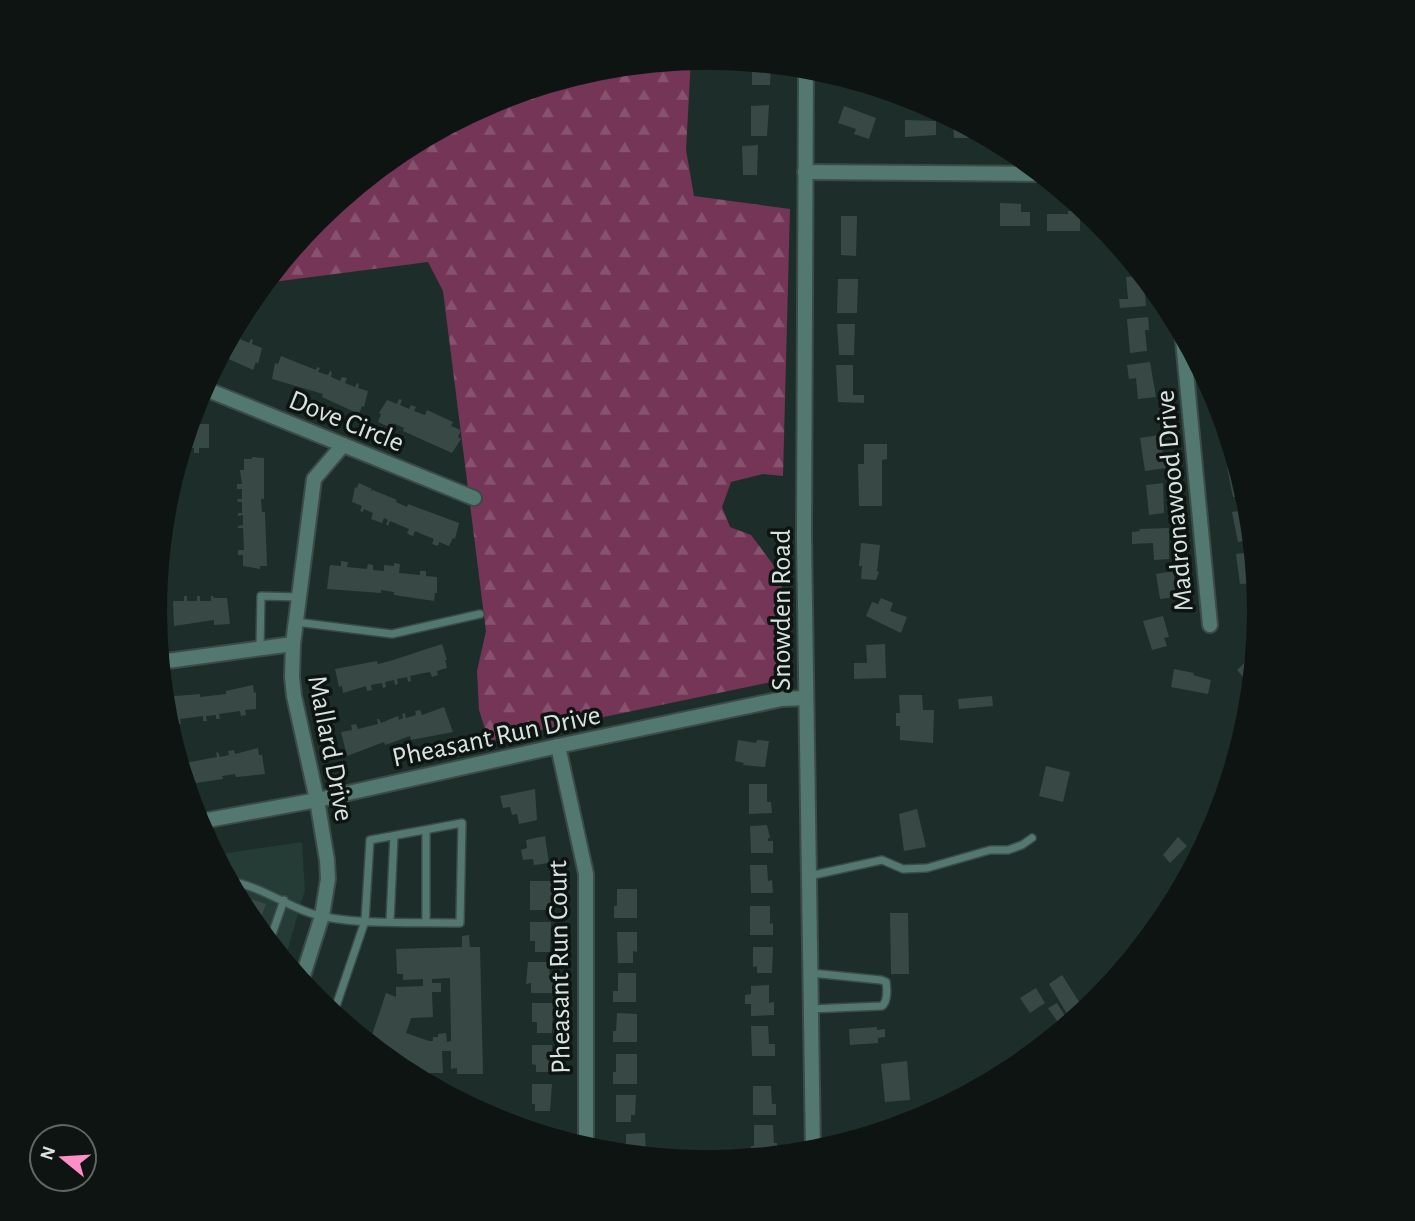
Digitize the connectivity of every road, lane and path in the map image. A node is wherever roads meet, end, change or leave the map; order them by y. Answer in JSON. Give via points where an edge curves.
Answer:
{"nodes":[{"id":1,"x":806,"y":79,"type":"edge"},
{"id":2,"x":805,"y":172,"type":"junction"},
{"id":3,"x":1026,"y":174,"type":"edge"},
{"id":4,"x":1183,"y":354,"type":"edge"},
{"id":5,"x":213,"y":392,"type":"edge"},
{"id":6,"x":343,"y":445,"type":"junction"},
{"id":7,"x":474,"y":498,"type":"dead end"},
{"id":8,"x":299,"y":597,"type":"junction"},
{"id":9,"x":480,"y":614,"type":"dead end"},
{"id":10,"x":296,"y":622,"type":"junction"},
{"id":11,"x":1210,"y":625,"type":"dead end"},
{"id":12,"x":293,"y":644,"type":"junction"},
{"id":13,"x":260,"y":648,"type":"junction"},
{"id":14,"x":170,"y":661,"type":"edge"},
{"id":15,"x":805,"y":698,"type":"junction"},
{"id":16,"x":558,"y":746,"type":"junction"},
{"id":17,"x":317,"y":800,"type":"junction"},
{"id":18,"x":209,"y":820,"type":"edge"},
{"id":19,"x":426,"y":830,"type":"junction"},
{"id":20,"x":394,"y":836,"type":"junction"},
{"id":21,"x":1032,"y":838,"type":"dead end"},
{"id":22,"x":809,"y":876,"type":"junction"},
{"id":23,"x":240,"y":883,"type":"edge"},
{"id":24,"x":284,"y":900,"type":"junction"},
{"id":25,"x":322,"y":916,"type":"junction"},
{"id":26,"x":365,"y":920,"type":"junction"},
{"id":27,"x":390,"y":921,"type":"junction"},
{"id":28,"x":426,"y":922,"type":"junction"},
{"id":29,"x":273,"y":932,"type":"edge"},
{"id":30,"x":305,"y":971,"type":"edge"},
{"id":31,"x":810,"y":973,"type":"junction"},
{"id":32,"x":337,"y":1004,"type":"edge"},
{"id":33,"x":810,"y":1009,"type":"junction"},
{"id":34,"x":586,"y":1137,"type":"edge"},
{"id":35,"x":813,"y":1141,"type":"edge"}],
"edges":[{"from":1,"to":2,"type":"street","name":"Snowden Road"},
{"from":2,"to":3,"type":"street"},
{"from":2,"to":15,"type":"street","name":"Snowden Road"},
{"from":4,"to":11,"type":"street","name":"Madronawood Drive"},
{"from":5,"to":6,"type":"street","name":"Dove Circle"},
{"from":6,"to":7,"type":"street","name":"Dove Circle"},
{"from":6,"to":8,"type":"street","name":"Mallard Drive","via":[[314,479]]},
{"from":8,"to":10,"type":"street","name":"Mallard Drive"},
{"from":8,"to":13,"type":"lane","via":[[261,597]]},
{"from":9,"to":10,"type":"lane","via":[[392,634]]},
{"from":10,"to":12,"type":"street","name":"Mallard Drive"},
{"from":12,"to":13,"type":"street"},
{"from":12,"to":17,"type":"street","name":"Mallard Drive","via":[[294,696]]},
{"from":13,"to":14,"type":"street"},
{"from":15,"to":16,"type":"street","name":"Pheasant Run Drive"},
{"from":15,"to":22,"type":"street","name":"Snowden Road"},
{"from":16,"to":17,"type":"street","name":"Pheasant Run Drive"},
{"from":16,"to":34,"type":"street","name":"Pheasant Run Court","via":[[586,874]]},
{"from":17,"to":18,"type":"street","name":"Pheasant Run Drive"},
{"from":17,"to":25,"type":"street","name":"Mallard Drive","via":[[327,860]]},
{"from":19,"to":20,"type":"lane"},
{"from":19,"to":28,"type":"lane"},
{"from":19,"to":28,"type":"lane","via":[[462,823],[460,923]]},
{"from":20,"to":26,"type":"lane","via":[[370,840]]},
{"from":20,"to":27,"type":"lane"},
{"from":21,"to":22,"type":"lane","via":[[1008,850],[990,850],[927,868],[903,869],[882,860]]},
{"from":22,"to":31,"type":"street","name":"Snowden Road"},
{"from":23,"to":24,"type":"lane"},
{"from":24,"to":25,"type":"lane"},
{"from":24,"to":29,"type":"lane"},
{"from":25,"to":26,"type":"lane"},
{"from":25,"to":30,"type":"street","name":"Mallard Drive"},
{"from":26,"to":27,"type":"lane"},
{"from":26,"to":32,"type":"lane"},
{"from":27,"to":28,"type":"lane"},
{"from":31,"to":33,"type":"street","name":"Snowden Road"},
{"from":31,"to":33,"type":"lane","via":[[881,980],[887,986],[882,1006]]},
{"from":33,"to":35,"type":"street","name":"Snowden Road"}]}
